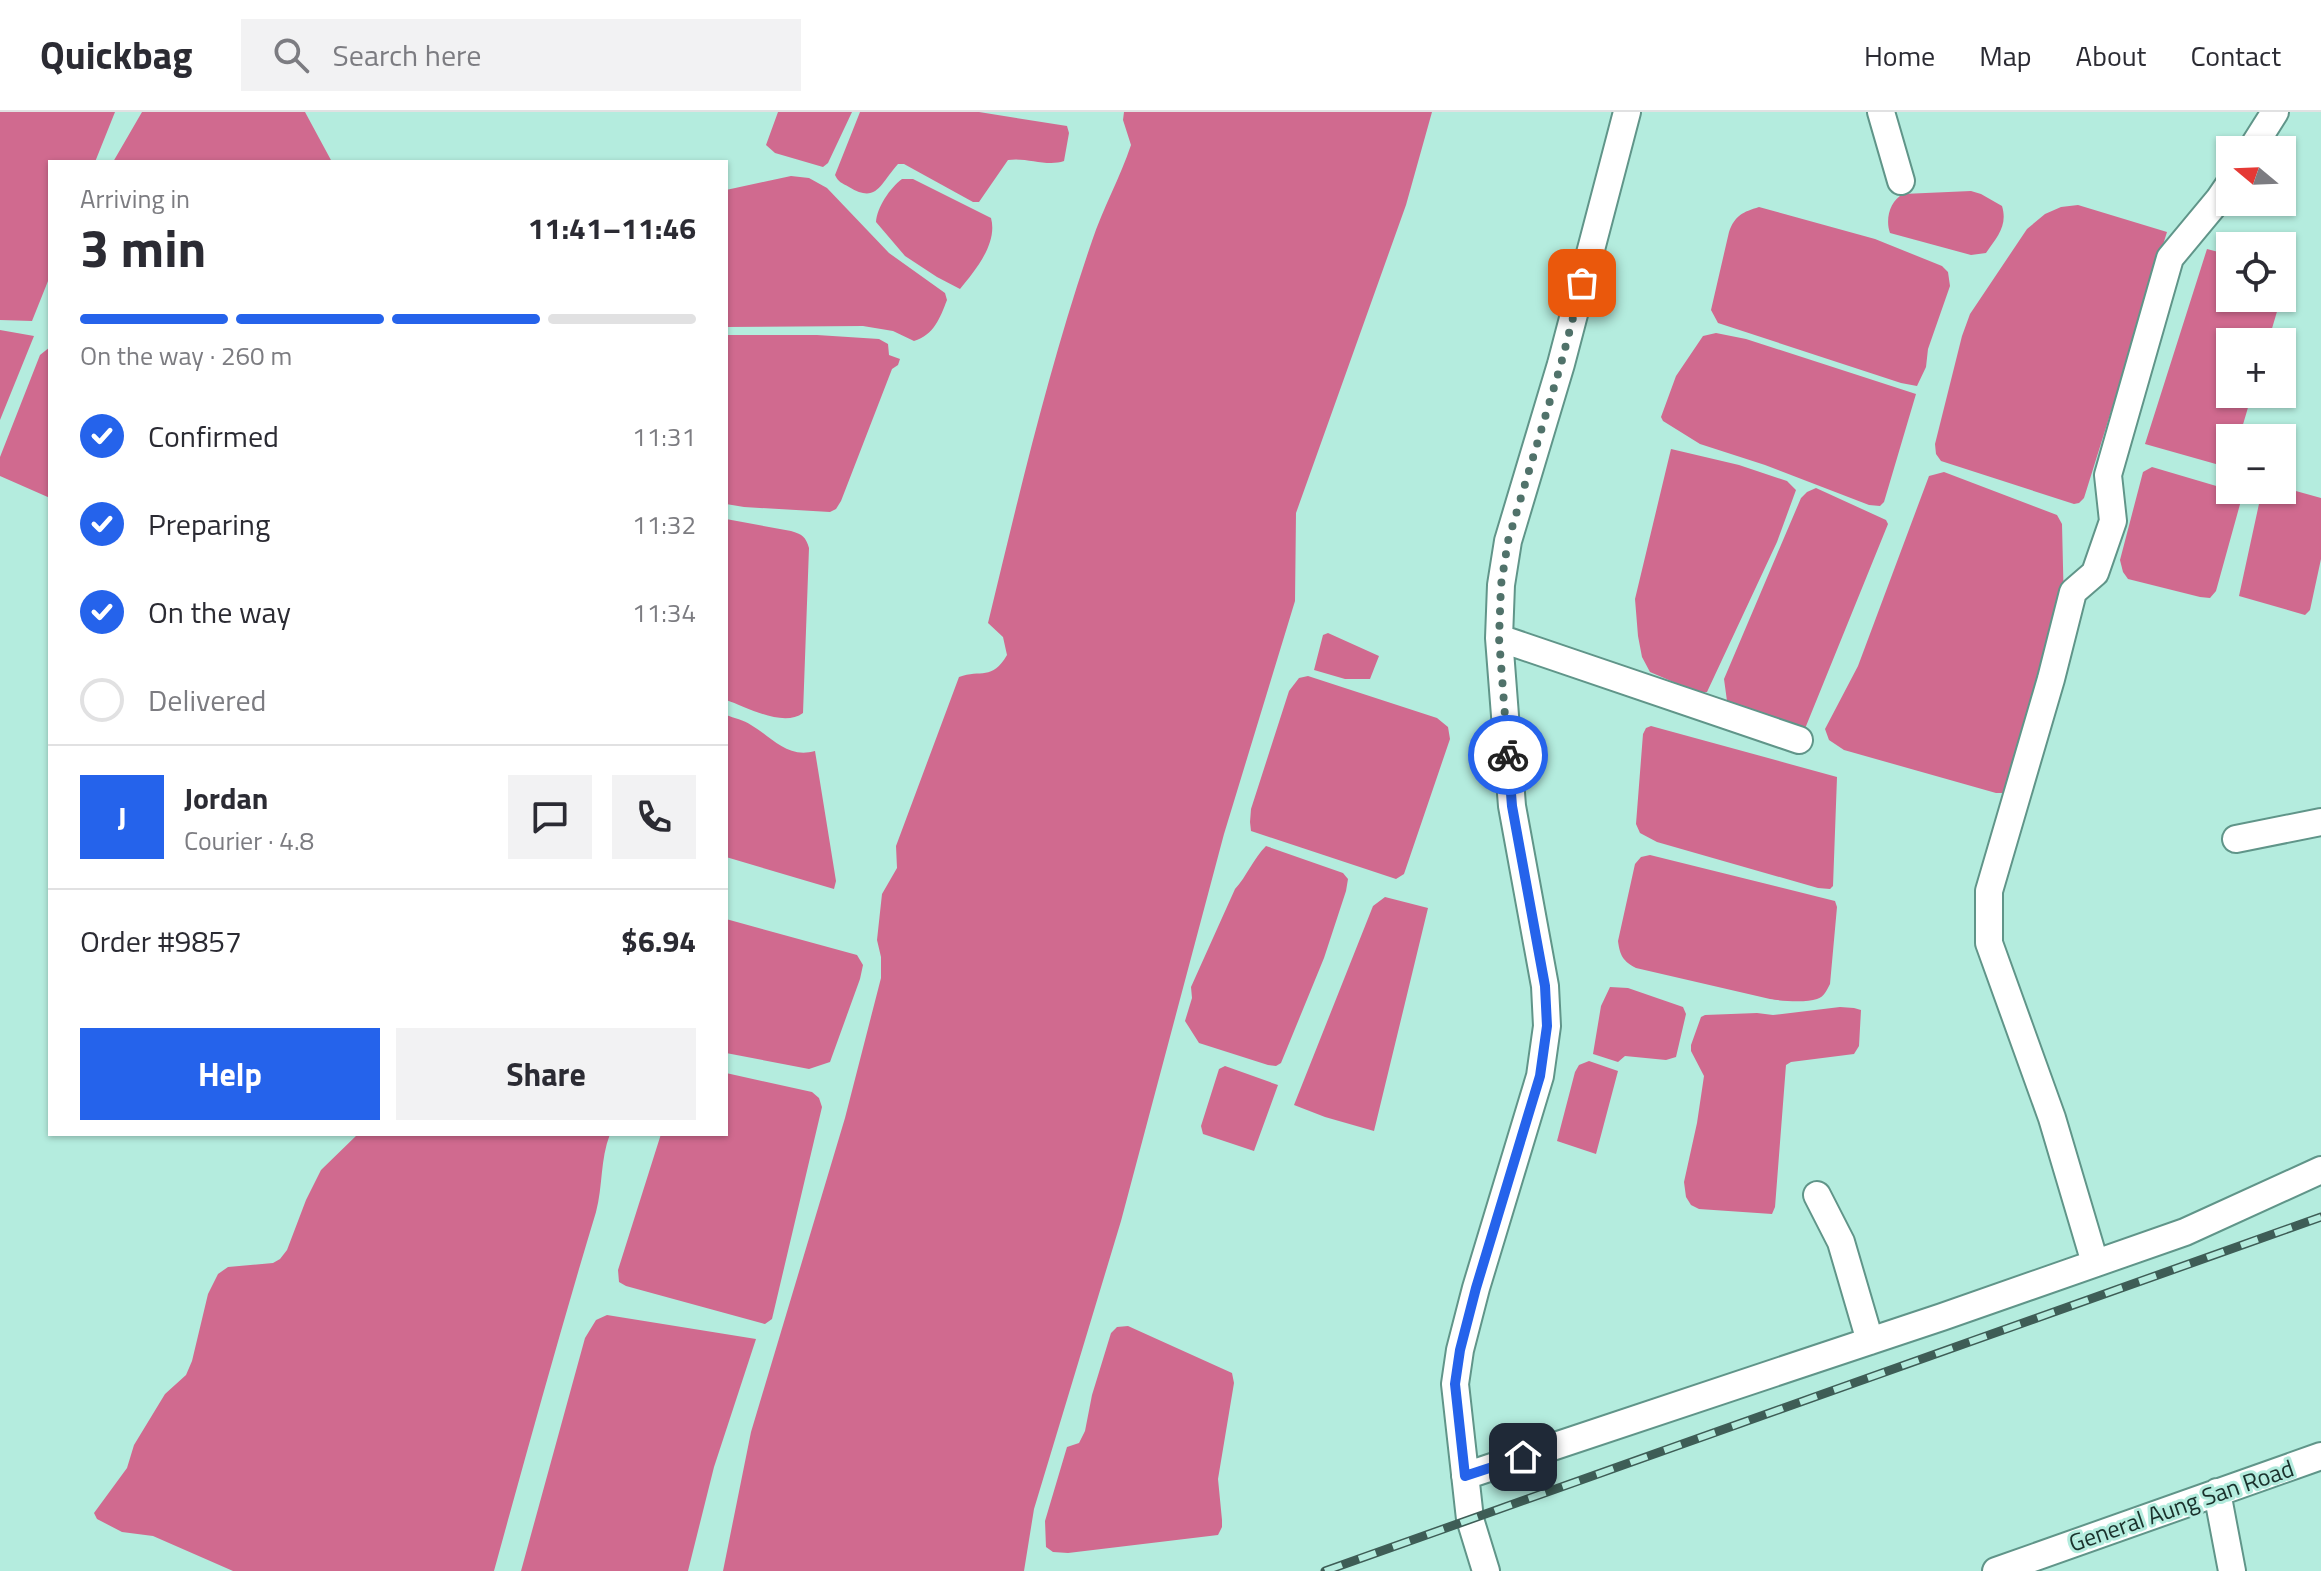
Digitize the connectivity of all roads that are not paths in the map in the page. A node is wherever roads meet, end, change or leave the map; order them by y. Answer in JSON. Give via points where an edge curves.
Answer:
{"nodes":[{"id":1,"x":1627,"y":112,"type":"edge"},
{"id":2,"x":1881,"y":112,"type":"edge"},
{"id":3,"x":2275,"y":112,"type":"edge"},
{"id":4,"x":2260,"y":136,"type":"edge"},
{"id":5,"x":1901,"y":181,"type":"dead end"},
{"id":6,"x":2216,"y":203,"type":"edge"},
{"id":7,"x":1499,"y":638,"type":"junction"},
{"id":8,"x":1799,"y":740,"type":"dead end"},
{"id":9,"x":2321,"y":822,"type":"edge"},
{"id":10,"x":2236,"y":839,"type":"dead end"},
{"id":11,"x":2321,"y":1170,"type":"edge"},
{"id":12,"x":1817,"y":1195,"type":"dead end"},
{"id":13,"x":2095,"y":1263,"type":"junction"},
{"id":14,"x":1870,"y":1341,"type":"junction"},
{"id":15,"x":2321,"y":1456,"type":"edge"},
{"id":16,"x":1465,"y":1476,"type":"junction"},
{"id":17,"x":2217,"y":1492,"type":"junction"},
{"id":18,"x":1486,"y":1571,"type":"edge"},
{"id":19,"x":1996,"y":1571,"type":"edge"},
{"id":20,"x":2232,"y":1571,"type":"edge"}],
"edges":[{"from":1,"to":7,"type":"street","via":[[1508,541]]},
{"from":2,"to":5,"type":"street"},
{"from":3,"to":4,"type":"street"},
{"from":6,"to":13,"type":"street","via":[[2170,258],[2108,475],[2113,521],[2095,573],[2073,592],[1989,891],[1989,943],[2052,1118]]},
{"from":7,"to":8,"type":"street"},
{"from":7,"to":16,"type":"street","via":[[1512,806],[1545,986],[1547,1026],[1540,1076],[1460,1350],[1455,1384]]},
{"from":9,"to":10,"type":"street"},
{"from":11,"to":13,"type":"street","via":[[2185,1232]]},
{"from":12,"to":14,"type":"street","via":[[1841,1242]]},
{"from":13,"to":14,"type":"street"},
{"from":14,"to":16,"type":"street"},
{"from":15,"to":17,"type":"street","name":"General Aung San Road"},
{"from":16,"to":18,"type":"street","via":[[1470,1519]]},
{"from":17,"to":19,"type":"street","name":"General Aung San Road"},
{"from":17,"to":20,"type":"street"}]}
